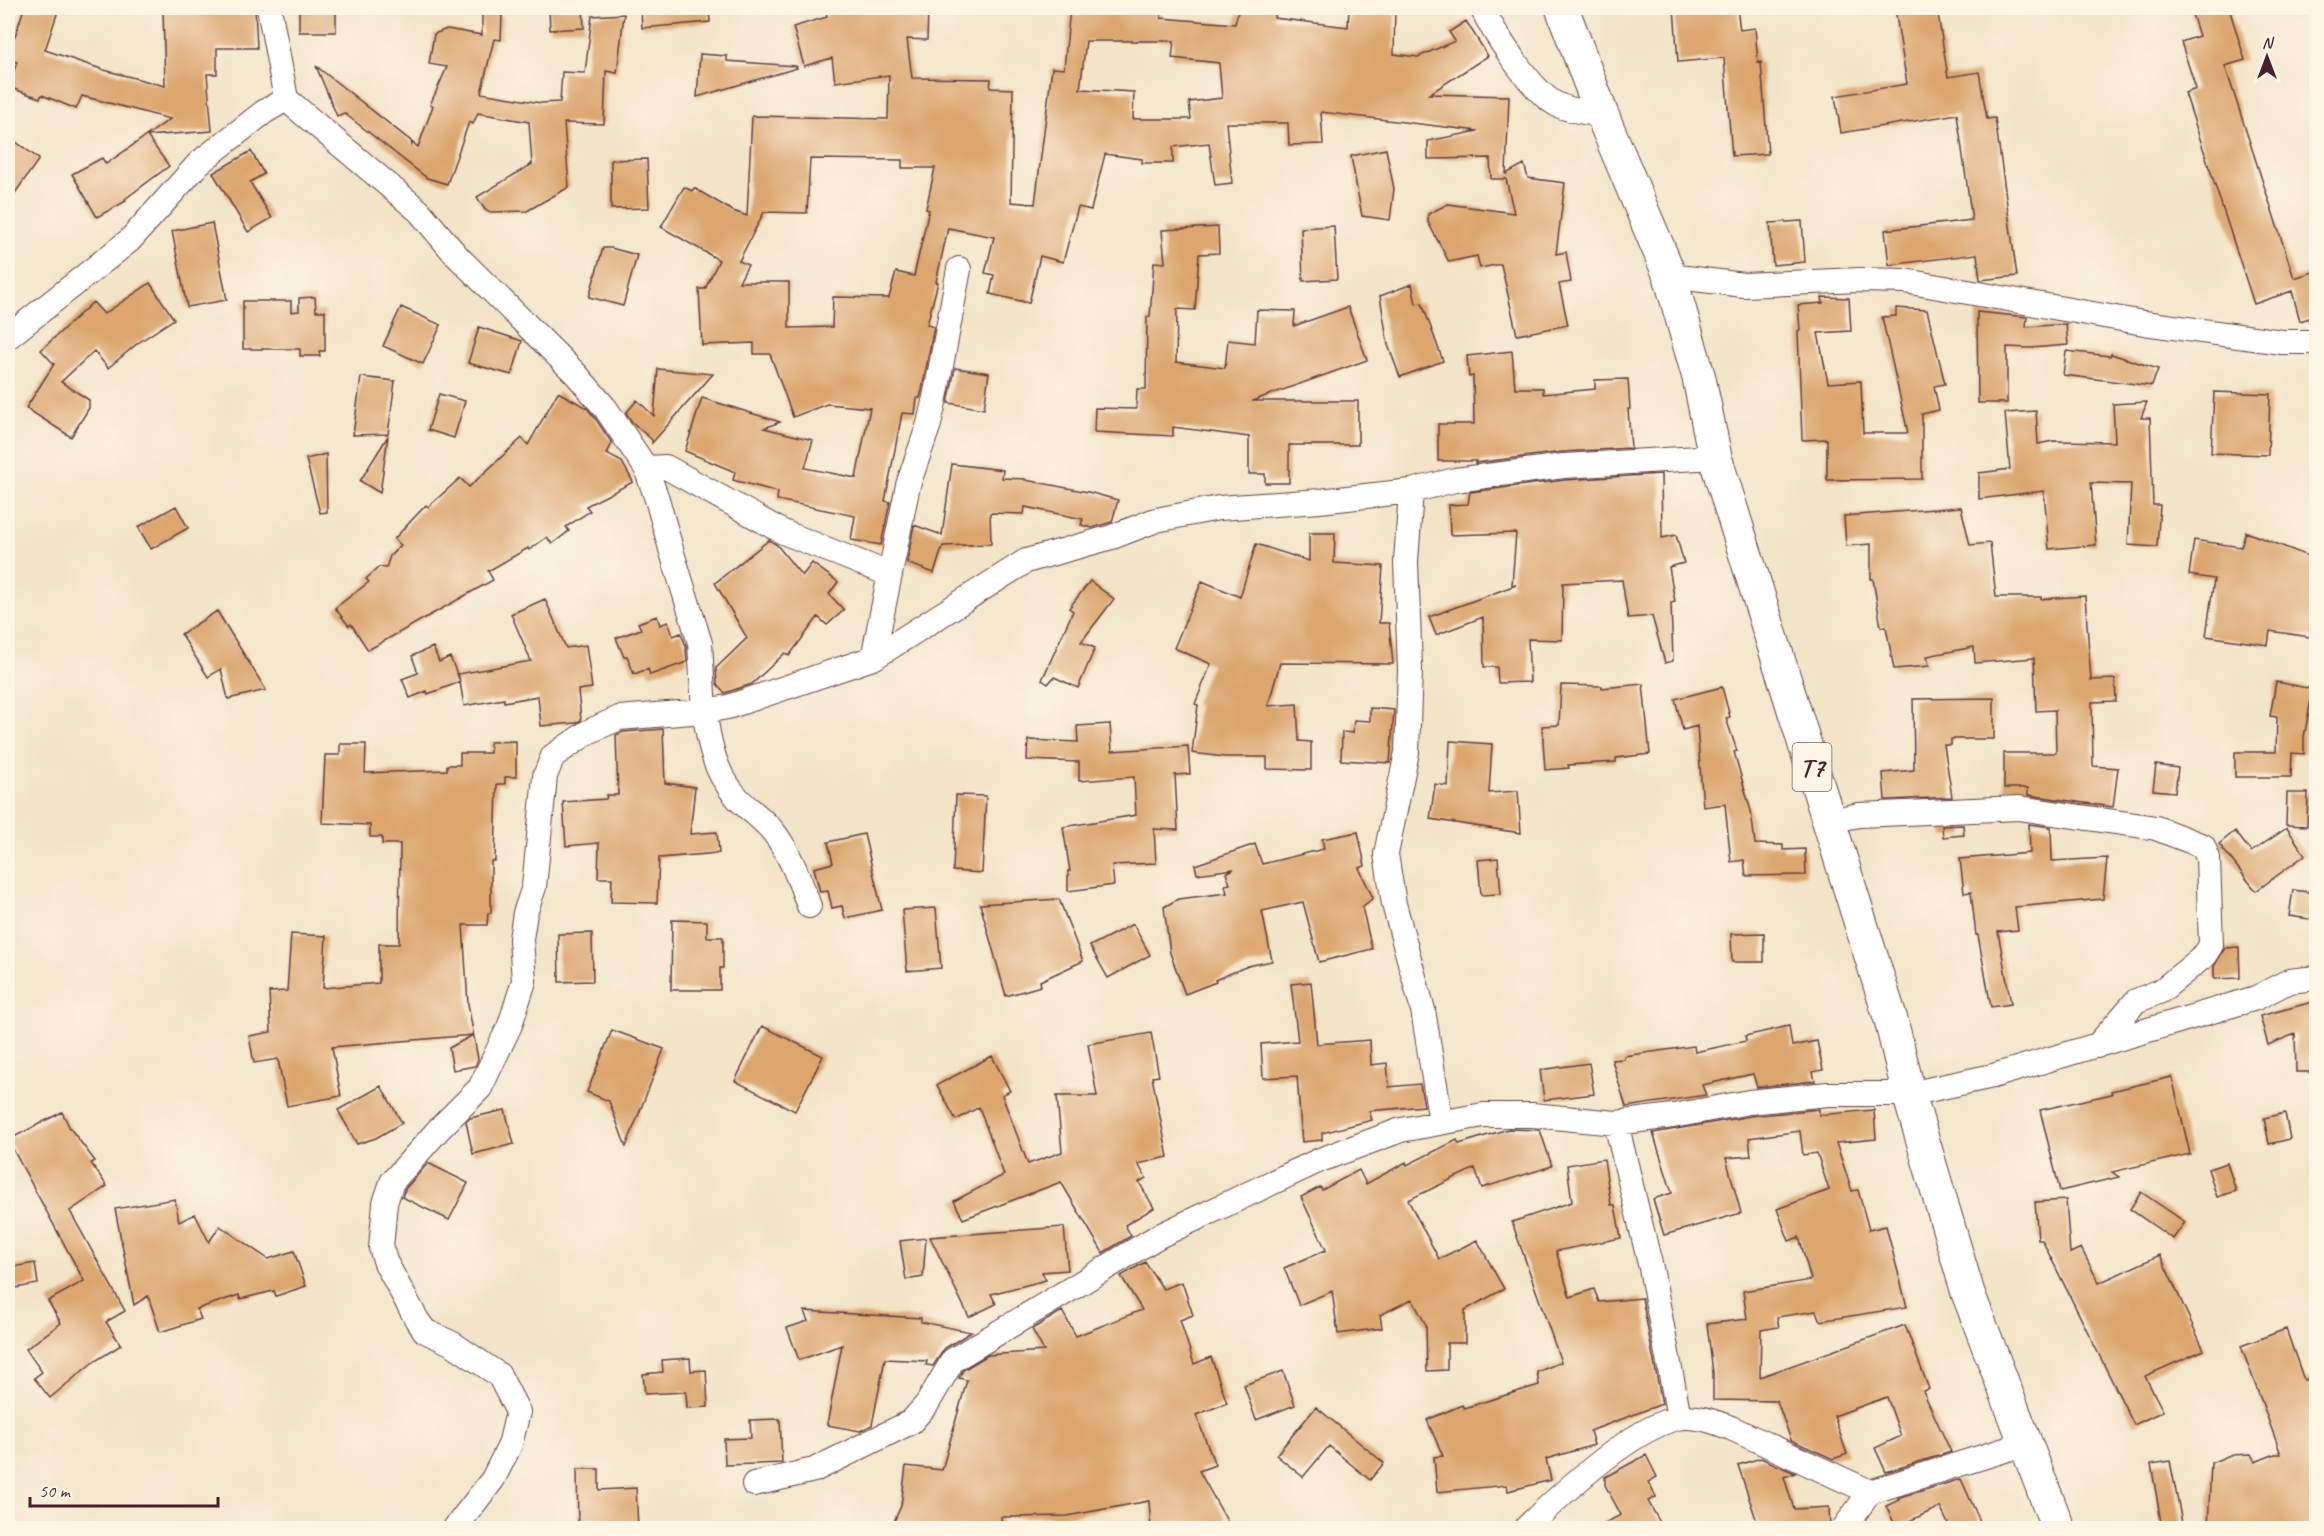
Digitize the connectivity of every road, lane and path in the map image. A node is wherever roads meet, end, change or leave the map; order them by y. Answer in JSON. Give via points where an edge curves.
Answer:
{"nodes":[{"id":1,"x":269,"y":8,"type":"edge"},
{"id":2,"x":1482,"y":8,"type":"edge"},
{"id":3,"x":1562,"y":8,"type":"edge"},
{"id":4,"x":286,"y":99,"type":"junction"},
{"id":5,"x":1602,"y":115,"type":"junction"},
{"id":6,"x":959,"y":269,"type":"dead end"},
{"id":7,"x":1670,"y":276,"type":"junction"},
{"id":8,"x":8,"y":337,"type":"edge"},
{"id":9,"x":2316,"y":342,"type":"edge"},
{"id":10,"x":1715,"y":457,"type":"junction"},
{"id":11,"x":646,"y":468,"type":"junction"},
{"id":12,"x":1411,"y":491,"type":"junction"},
{"id":13,"x":889,"y":574,"type":"junction"},
{"id":14,"x":873,"y":658,"type":"junction"},
{"id":15,"x":704,"y":711,"type":"junction"},
{"id":16,"x":1829,"y":821,"type":"junction"},
{"id":17,"x":809,"y":906,"type":"dead end"},
{"id":18,"x":2316,"y":978,"type":"edge"},
{"id":19,"x":2097,"y":1046,"type":"junction"},
{"id":20,"x":1909,"y":1094,"type":"junction"},
{"id":21,"x":1441,"y":1122,"type":"junction"},
{"id":22,"x":1616,"y":1123,"type":"junction"},
{"id":23,"x":1679,"y":1418,"type":"junction"},
{"id":24,"x":2024,"y":1444,"type":"junction"},
{"id":25,"x":754,"y":1484,"type":"dead end"},
{"id":26,"x":1869,"y":1492,"type":"junction"},
{"id":27,"x":455,"y":1528,"type":"edge"},
{"id":28,"x":1526,"y":1528,"type":"edge"},
{"id":29,"x":1844,"y":1528,"type":"edge"},
{"id":30,"x":2058,"y":1528,"type":"edge"}],
"edges":[{"from":1,"to":4,"type":"street"},
{"from":2,"to":5,"type":"street","via":[[1492,29],[1543,96],[1558,105]]},
{"from":3,"to":5,"type":"highway","number":"T7"},
{"from":4,"to":8,"type":"street","via":[[199,164],[130,240]]},
{"from":4,"to":11,"type":"street","via":[[419,211],[458,256],[576,374],[606,408]]},
{"from":5,"to":7,"type":"highway","number":"T7"},
{"from":6,"to":13,"type":"street","via":[[933,408],[908,485]]},
{"from":7,"to":9,"type":"street","via":[[1744,285],[1905,281],[2147,323],[2282,342]]},
{"from":7,"to":10,"type":"highway","number":"T7","via":[[1699,378]]},
{"from":10,"to":12,"type":"street","via":[[1564,465],[1455,480]]},
{"from":10,"to":16,"type":"highway","number":"T7"},
{"from":11,"to":13,"type":"street","via":[[666,467],[783,532]]},
{"from":11,"to":15,"type":"street","via":[[700,643]]},
{"from":12,"to":14,"type":"street","via":[[1219,508],[1156,520],[1026,561]]},
{"from":12,"to":21,"type":"street","via":[[1406,562],[1410,670],[1407,752],[1386,854],[1394,904],[1423,1010]]},
{"from":13,"to":14,"type":"street"},
{"from":14,"to":15,"type":"street","via":[[728,707]]},
{"from":15,"to":17,"type":"street","via":[[723,779],[740,803],[768,825],[796,871]]},
{"from":15,"to":27,"type":"street","via":[[619,718],[588,732],[553,756],[545,776],[534,886],[521,939],[524,981],[510,1025],[480,1088],[388,1189],[381,1248],[417,1320],[425,1331],[453,1344],[499,1375],[518,1412],[510,1445],[493,1479]]},
{"from":16,"to":19,"type":"street","via":[[1859,815],[2019,808],[2156,828],[2203,846],[2208,858],[2211,945],[2204,956],[2161,991],[2136,1001]]},
{"from":16,"to":20,"type":"highway","number":"T7","via":[[1891,1020]]},
{"from":18,"to":19,"type":"street","via":[[2289,981],[2256,998]]},
{"from":19,"to":20,"type":"street","via":[[1993,1076]]},
{"from":20,"to":22,"type":"street","via":[[1828,1094]]},
{"from":20,"to":24,"type":"highway","number":"T7","via":[[1968,1293]]},
{"from":21,"to":22,"type":"street","via":[[1492,1115],[1532,1115]]},
{"from":21,"to":25,"type":"street","via":[[1401,1130],[1320,1160],[1157,1237],[953,1360],[927,1404],[911,1422],[814,1470]]},
{"from":22,"to":23,"type":"street","via":[[1651,1268]]},
{"from":23,"to":26,"type":"street","via":[[1708,1420],[1731,1428]]},
{"from":23,"to":28,"type":"street","via":[[1613,1454]]},
{"from":24,"to":26,"type":"street"},
{"from":24,"to":30,"type":"highway","number":"T7"},
{"from":26,"to":29,"type":"street"}]}
